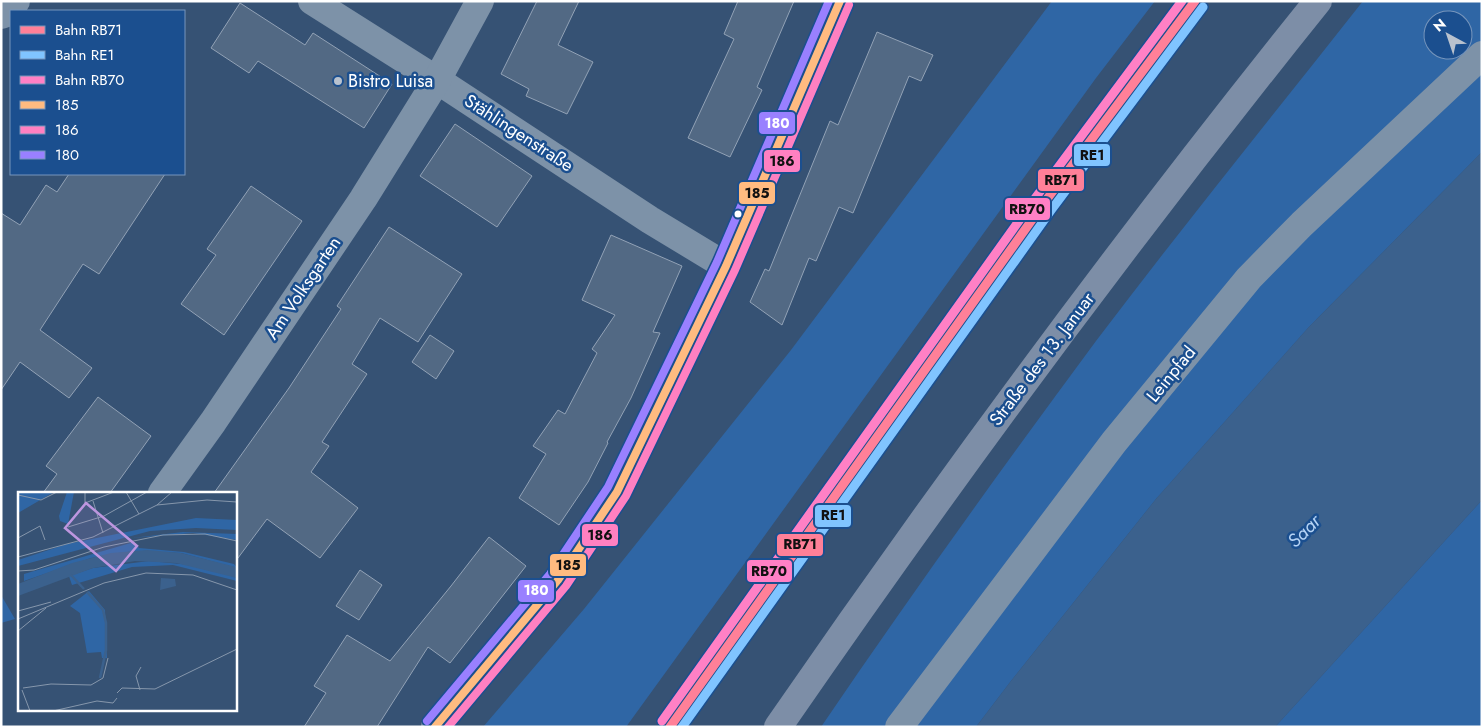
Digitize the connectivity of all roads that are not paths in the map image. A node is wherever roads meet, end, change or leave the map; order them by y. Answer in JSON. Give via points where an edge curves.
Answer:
{"nodes":[{"id":1,"x":312,"y":1,"type":"edge"},
{"id":2,"x":480,"y":1,"type":"edge"},
{"id":3,"x":840,"y":1,"type":"edge"},
{"id":4,"x":1318,"y":1,"type":"edge"},
{"id":5,"x":1482,"y":55,"type":"edge"},
{"id":6,"x":437,"y":80,"type":"junction"},
{"id":7,"x":726,"y":266,"type":"junction"},
{"id":8,"x":163,"y":492,"type":"edge"},
{"id":9,"x":435,"y":727,"type":"edge"},
{"id":10,"x":778,"y":727,"type":"edge"},
{"id":11,"x":899,"y":727,"type":"edge"}],
"edges":[{"from":1,"to":6,"type":"street","name":"Stählingenstraße"},
{"from":2,"to":6,"type":"street","name":"Am Volksgarten"},
{"from":3,"to":7,"type":"street"},
{"from":4,"to":10,"type":"main road","name":"Straße des 13. Januar","via":[[1064,329],[940,496]]},
{"from":5,"to":11,"type":"street","name":"Leinpfad","via":[[1308,218],[1249,278],[1114,442]]},
{"from":6,"to":7,"type":"street","name":"Stählingenstraße"},
{"from":6,"to":8,"type":"street","name":"Am Volksgarten","via":[[357,207]]},
{"from":7,"to":9,"type":"street","via":[[617,492],[558,580]]}]}
